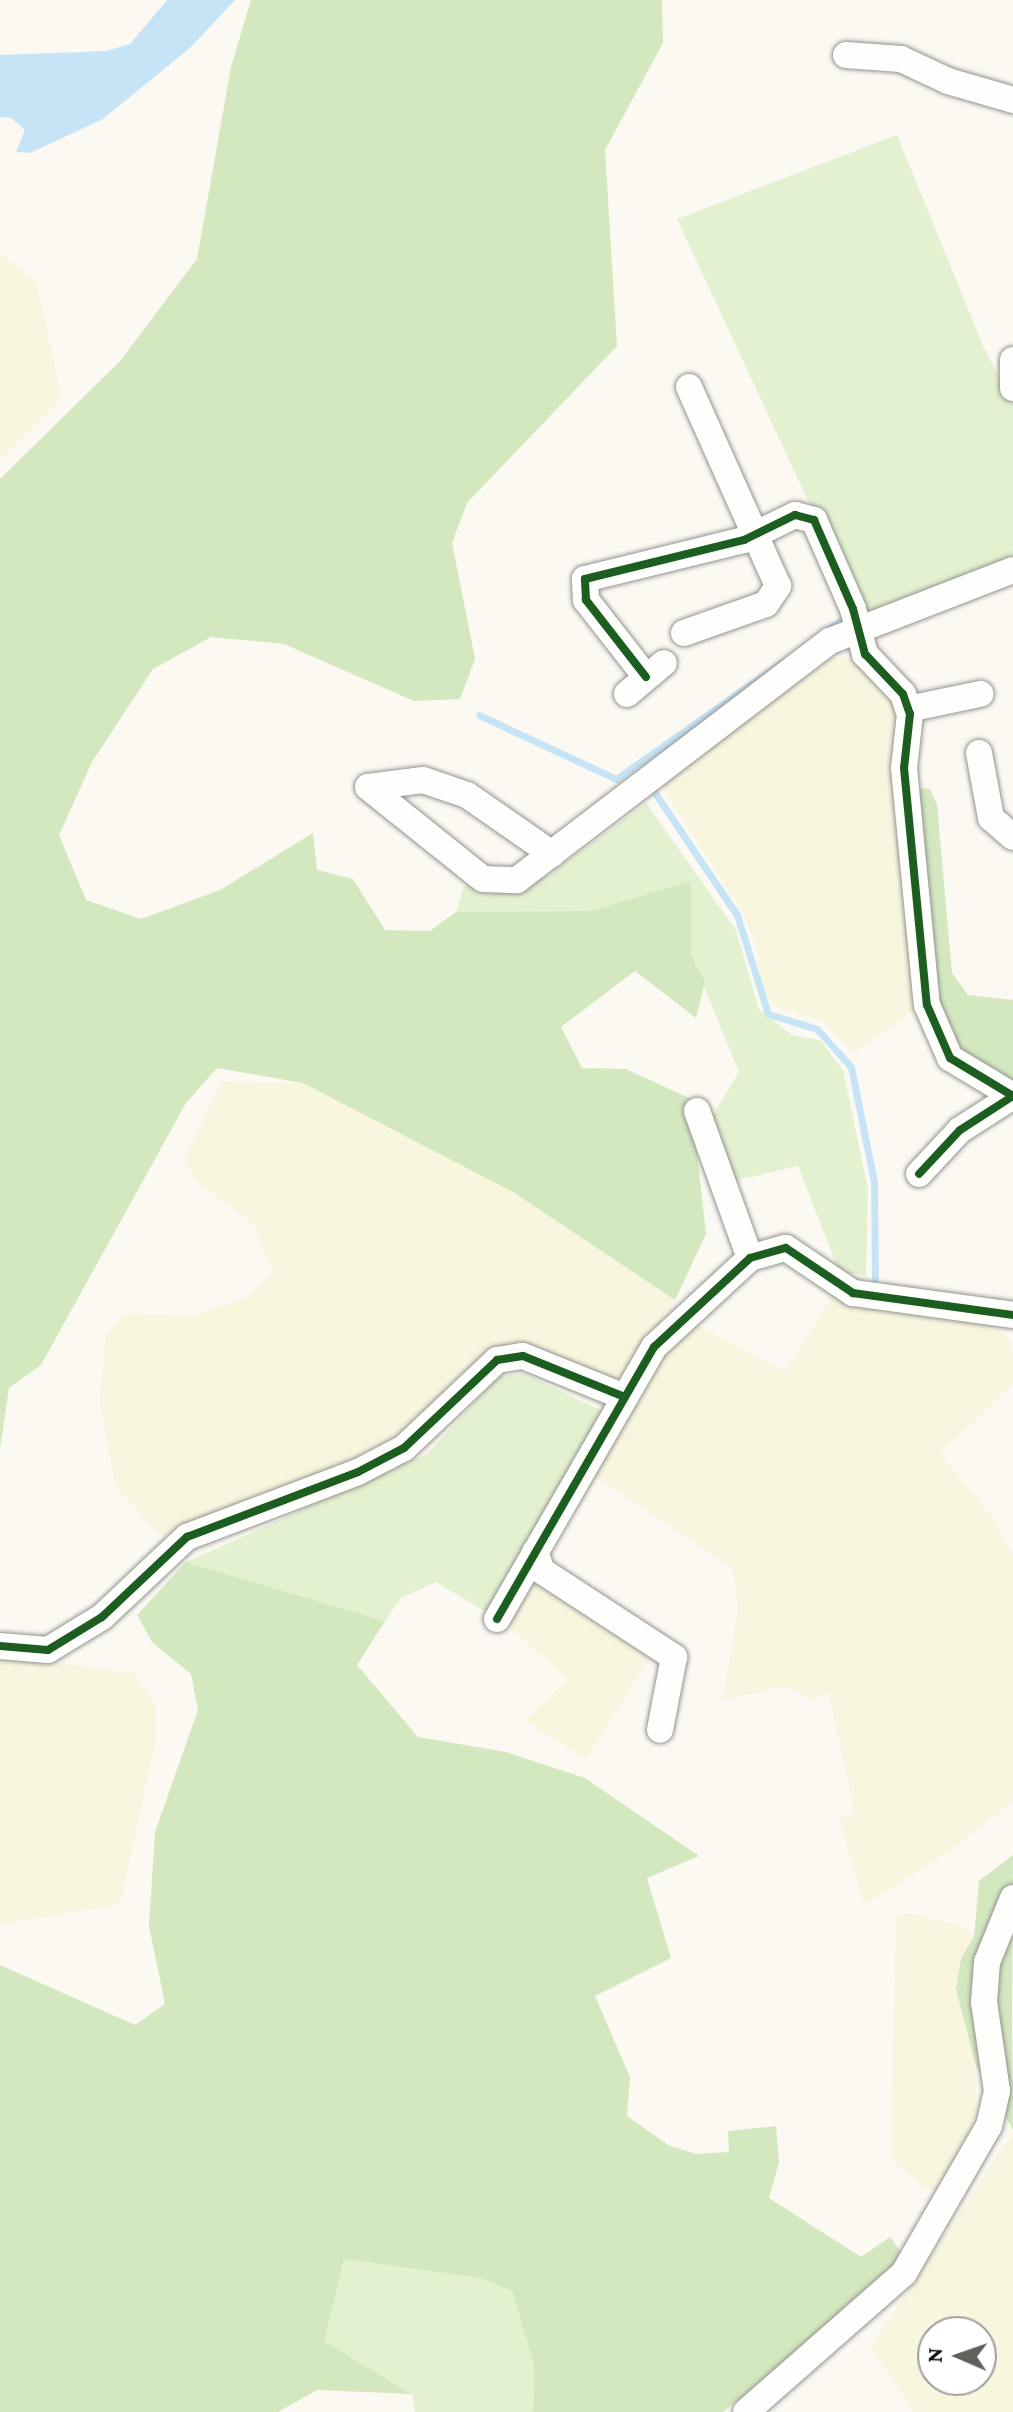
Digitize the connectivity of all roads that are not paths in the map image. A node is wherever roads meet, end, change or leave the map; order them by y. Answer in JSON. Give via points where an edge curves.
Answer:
{"nodes":[{"id":1,"x":846,"y":55,"type":"dead end"},
{"id":2,"x":1013,"y":100,"type":"edge"},
{"id":3,"x":1013,"y":360,"type":"edge"},
{"id":4,"x":689,"y":387,"type":"dead end"},
{"id":5,"x":1013,"y":388,"type":"edge"},
{"id":6,"x":754,"y":532,"type":"junction"},
{"id":7,"x":1013,"y":570,"type":"edge"},
{"id":8,"x":856,"y":632,"type":"junction"},
{"id":9,"x":684,"y":633,"type":"dead end"},
{"id":10,"x":646,"y":678,"type":"dead end"},
{"id":11,"x":980,"y":694,"type":"dead end"},
{"id":12,"x":908,"y":709,"type":"junction"},
{"id":13,"x":979,"y":753,"type":"dead end"},
{"id":14,"x":1013,"y":837,"type":"edge"},
{"id":15,"x":552,"y":854,"type":"junction"},
{"id":16,"x":697,"y":1111,"type":"dead end"},
{"id":17,"x":919,"y":1174,"type":"dead end"},
{"id":18,"x":750,"y":1258,"type":"junction"},
{"id":19,"x":1013,"y":1315,"type":"edge"},
{"id":20,"x":622,"y":1396,"type":"junction"},
{"id":21,"x":535,"y":1552,"type":"junction"},
{"id":22,"x":497,"y":1619,"type":"dead end"},
{"id":23,"x":0,"y":1646,"type":"edge"},
{"id":24,"x":660,"y":1730,"type":"dead end"},
{"id":25,"x":1013,"y":1898,"type":"edge"},
{"id":26,"x":746,"y":2412,"type":"edge"}],
"edges":[{"from":1,"to":2,"type":"street","via":[[901,59],[948,81]]},
{"from":3,"to":5,"type":"street"},
{"from":4,"to":6,"type":"street"},
{"from":6,"to":8,"type":"street","via":[[795,515],[814,520],[853,609]]},
{"from":6,"to":9,"type":"street","via":[[778,586],[775,597]]},
{"from":6,"to":10,"type":"street","via":[[744,540],[585,579],[586,600]]},
{"from":7,"to":8,"type":"street"},
{"from":8,"to":12,"type":"street","via":[[865,654],[903,694]]},
{"from":8,"to":15,"type":"street","via":[[830,641]]},
{"from":11,"to":12,"type":"street"},
{"from":12,"to":17,"type":"street","via":[[904,768],[927,1005],[950,1058],[1013,1096],[960,1130]]},
{"from":13,"to":14,"type":"street","via":[[991,818]]},
{"from":15,"to":15,"type":"street","via":[[517,880],[483,879],[368,787],[423,780],[467,795]]},
{"from":16,"to":18,"type":"street"},
{"from":18,"to":19,"type":"street","via":[[786,1248],[853,1293]]},
{"from":18,"to":20,"type":"street","via":[[654,1347]]},
{"from":20,"to":21,"type":"street"},
{"from":20,"to":23,"type":"street","via":[[523,1356],[497,1360],[404,1448],[358,1472],[187,1537],[102,1617],[48,1650]]},
{"from":21,"to":22,"type":"street"},
{"from":21,"to":24,"type":"street","via":[[542,1571],[674,1657]]},
{"from":25,"to":26,"type":"street","via":[[987,1962],[984,2002],[997,2091],[989,2126],[904,2273]]}]}
